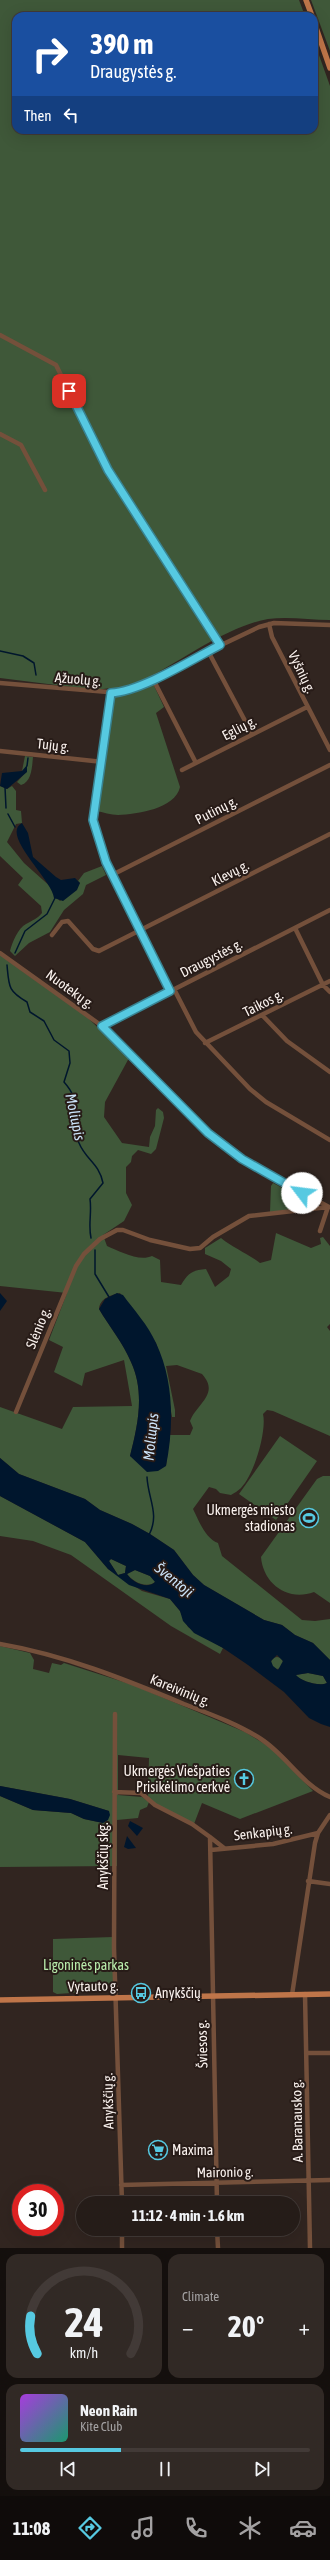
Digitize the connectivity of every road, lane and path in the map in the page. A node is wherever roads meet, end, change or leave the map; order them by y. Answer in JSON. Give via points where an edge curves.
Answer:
{"nodes":[{"id":1,"x":306,"y":0,"type":"edge"},
{"id":2,"x":310,"y":12,"type":"edge"},
{"id":3,"x":318,"y":34,"type":"edge"},
{"id":4,"x":330,"y":68,"type":"edge"},
{"id":5,"x":0,"y":335,"type":"edge"},
{"id":6,"x":0,"y":434,"type":"edge"},
{"id":7,"x":45,"y":490,"type":"dead end"},
{"id":8,"x":269,"y":624,"type":"junction"},
{"id":9,"x":330,"y":625,"type":"edge"},
{"id":10,"x":220,"y":645,"type":"junction"},
{"id":11,"x":208,"y":651,"type":"junction"},
{"id":12,"x":153,"y":679,"type":"junction"},
{"id":13,"x":0,"y":683,"type":"edge"},
{"id":14,"x":111,"y":693,"type":"junction"},
{"id":15,"x":307,"y":707,"type":"junction"},
{"id":16,"x":252,"y":734,"type":"junction"},
{"id":17,"x":330,"y":750,"type":"edge"},
{"id":18,"x":0,"y":751,"type":"edge"},
{"id":19,"x":103,"y":762,"type":"junction"},
{"id":20,"x":196,"y":763,"type":"junction"},
{"id":21,"x":330,"y":765,"type":"edge"},
{"id":22,"x":182,"y":770,"type":"dead end"},
{"id":23,"x":330,"y":834,"type":"edge"},
{"id":24,"x":112,"y":875,"type":"junction"},
{"id":25,"x":330,"y":910,"type":"edge"},
{"id":26,"x":295,"y":928,"type":"junction"},
{"id":27,"x":140,"y":932,"type":"junction"},
{"id":28,"x":52,"y":935,"type":"dead end"},
{"id":29,"x":0,"y":953,"type":"edge"},
{"id":30,"x":330,"y":981,"type":"edge"},
{"id":31,"x":323,"y":984,"type":"junction"},
{"id":32,"x":172,"y":990,"type":"junction"},
{"id":33,"x":330,"y":992,"type":"edge"},
{"id":34,"x":262,"y":1015,"type":"junction"},
{"id":35,"x":102,"y":1026,"type":"junction"},
{"id":36,"x":205,"y":1044,"type":"junction"},
{"id":37,"x":330,"y":1072,"type":"edge"},
{"id":38,"x":330,"y":1140,"type":"edge"},
{"id":39,"x":329,"y":1207,"type":"edge"},
{"id":40,"x":320,"y":1232,"type":"dead end"},
{"id":41,"x":16,"y":1412,"type":"dead end"},
{"id":42,"x":0,"y":1644,"type":"edge"},
{"id":43,"x":115,"y":1714,"type":"dead end"},
{"id":44,"x":114,"y":1792,"type":"junction"},
{"id":45,"x":330,"y":1797,"type":"edge"},
{"id":46,"x":330,"y":1815,"type":"edge"},
{"id":47,"x":318,"y":1833,"type":"junction"},
{"id":48,"x":210,"y":1837,"type":"junction"},
{"id":49,"x":224,"y":1848,"type":"junction"},
{"id":50,"x":211,"y":1850,"type":"junction"},
{"id":51,"x":308,"y":1881,"type":"junction"},
{"id":52,"x":330,"y":1884,"type":"edge"},
{"id":53,"x":305,"y":1994,"type":"junction"},
{"id":54,"x":330,"y":1994,"type":"edge"},
{"id":55,"x":292,"y":1995,"type":"junction"},
{"id":56,"x":213,"y":1996,"type":"junction"},
{"id":57,"x":117,"y":1998,"type":"junction"},
{"id":58,"x":0,"y":2000,"type":"edge"},
{"id":59,"x":306,"y":2053,"type":"junction"},
{"id":60,"x":330,"y":2054,"type":"edge"},
{"id":61,"x":330,"y":2180,"type":"edge"},
{"id":62,"x":309,"y":2181,"type":"junction"},
{"id":63,"x":216,"y":2183,"type":"junction"},
{"id":64,"x":121,"y":2185,"type":"junction"},
{"id":65,"x":122,"y":2196,"type":"edge"},
{"id":66,"x":217,"y":2196,"type":"edge"},
{"id":67,"x":122,"y":2236,"type":"edge"},
{"id":68,"x":217,"y":2236,"type":"edge"},
{"id":69,"x":122,"y":2248,"type":"edge"},
{"id":70,"x":218,"y":2248,"type":"edge"},
{"id":71,"x":310,"y":2248,"type":"edge"}],
"edges":[{"from":1,"to":2,"type":"main road"},
{"from":3,"to":4,"type":"main road"},
{"from":5,"to":10,"type":"street","via":[[56,365],[108,470]]},
{"from":6,"to":7,"type":"street","via":[[21,445]]},
{"from":8,"to":9,"type":"street","name":"Ąžuolų g."},
{"from":8,"to":10,"type":"street","name":"Ąžuolų g."},
{"from":8,"to":15,"type":"street","name":"Vyšnių g.","via":[[272,637]]},
{"from":10,"to":11,"type":"street","name":"Ąžuolų g."},
{"from":11,"to":12,"type":"street","name":"Ąžuolų g."},
{"from":11,"to":16,"type":"street"},
{"from":12,"to":14,"type":"street","name":"Ąžuolų g.","via":[[127,691]]},
{"from":12,"to":20,"type":"street"},
{"from":13,"to":14,"type":"street","name":"Ąžuolų g."},
{"from":14,"to":19,"type":"street"},
{"from":15,"to":16,"type":"street","name":"Eglių g."},
{"from":15,"to":17,"type":"street","name":"Vyšnių g."},
{"from":16,"to":20,"type":"street","name":"Eglių g."},
{"from":18,"to":19,"type":"street","name":"Tujų g."},
{"from":19,"to":24,"type":"street","via":[[93,820],[98,843]]},
{"from":20,"to":22,"type":"street","name":"Eglių g."},
{"from":21,"to":24,"type":"street","name":"Putinų g."},
{"from":23,"to":27,"type":"street","name":"Klevų g."},
{"from":24,"to":27,"type":"street"},
{"from":25,"to":26,"type":"street","name":"Draugystės g."},
{"from":26,"to":31,"type":"street"},
{"from":26,"to":32,"type":"street","name":"Draugystės g."},
{"from":27,"to":28,"type":"street","name":"Klevų g.","via":[[99,950],[94,949],[68,921],[62,922]]},
{"from":27,"to":32,"type":"street"},
{"from":29,"to":35,"type":"street","name":"Nuotekų g."},
{"from":30,"to":31,"type":"street","name":"Taikos g."},
{"from":31,"to":33,"type":"street"},
{"from":31,"to":34,"type":"street","name":"Taikos g."},
{"from":32,"to":35,"type":"street","name":"Draugystės g."},
{"from":32,"to":36,"type":"street"},
{"from":34,"to":36,"type":"street","name":"Taikos g."},
{"from":34,"to":37,"type":"street","via":[[287,1041]]},
{"from":35,"to":39,"type":"street","name":"Nuotekų g.","via":[[208,1133],[242,1159]]},
{"from":36,"to":38,"type":"street","via":[[266,1102]]},
{"from":39,"to":40,"type":"street"},
{"from":39,"to":41,"type":"street","name":"Slėnio g.","via":[[250,1216],[214,1236],[200,1248],[190,1249],[150,1240],[123,1230],[117,1230],[100,1239],[76,1266]]},
{"from":42,"to":45,"type":"street","name":"Kareivinių g.","via":[[34,1650],[121,1678],[249,1732],[272,1747],[317,1791]]},
{"from":43,"to":44,"type":"street","name":"Anykščių skg."},
{"from":44,"to":48,"type":"street","via":[[141,1793],[155,1805],[192,1824]]},
{"from":44,"to":57,"type":"street","name":"Anykščių skg.","via":[[114,1948]]},
{"from":46,"to":47,"type":"street"},
{"from":47,"to":49,"type":"street","name":"Senkapių g.","via":[[273,1844]]},
{"from":47,"to":51,"type":"street"},
{"from":48,"to":49,"type":"street"},
{"from":48,"to":50,"type":"street","name":"Šviesos g."},
{"from":49,"to":50,"type":"street","name":"Senkapių g."},
{"from":50,"to":56,"type":"street","name":"Šviesos g.","via":[[209,1857]]},
{"from":51,"to":52,"type":"street"},
{"from":51,"to":55,"type":"street"},
{"from":53,"to":54,"type":"main road","name":"Vytauto g."},
{"from":53,"to":55,"type":"main road","name":"Vytauto g."},
{"from":53,"to":59,"type":"street","name":"A. Baranausko g."},
{"from":55,"to":56,"type":"main road","name":"Vytauto g."},
{"from":56,"to":57,"type":"main road","name":"Vytauto g."},
{"from":56,"to":63,"type":"street","name":"Šviesos g."},
{"from":57,"to":58,"type":"main road","name":"Vytauto g."},
{"from":57,"to":64,"type":"street","name":"Anykščių g."},
{"from":59,"to":60,"type":"street"},
{"from":59,"to":62,"type":"street","name":"A. Baranausko g."},
{"from":61,"to":62,"type":"street","name":"Maironio g."},
{"from":62,"to":63,"type":"street","name":"Maironio g."},
{"from":62,"to":71,"type":"street","name":"A. Baranausko g."},
{"from":63,"to":64,"type":"street","name":"Maironio g."},
{"from":63,"to":66,"type":"street","name":"Šviesos g."},
{"from":64,"to":65,"type":"street","name":"Anykščių g."},
{"from":67,"to":69,"type":"street"},
{"from":68,"to":70,"type":"street"}]}
